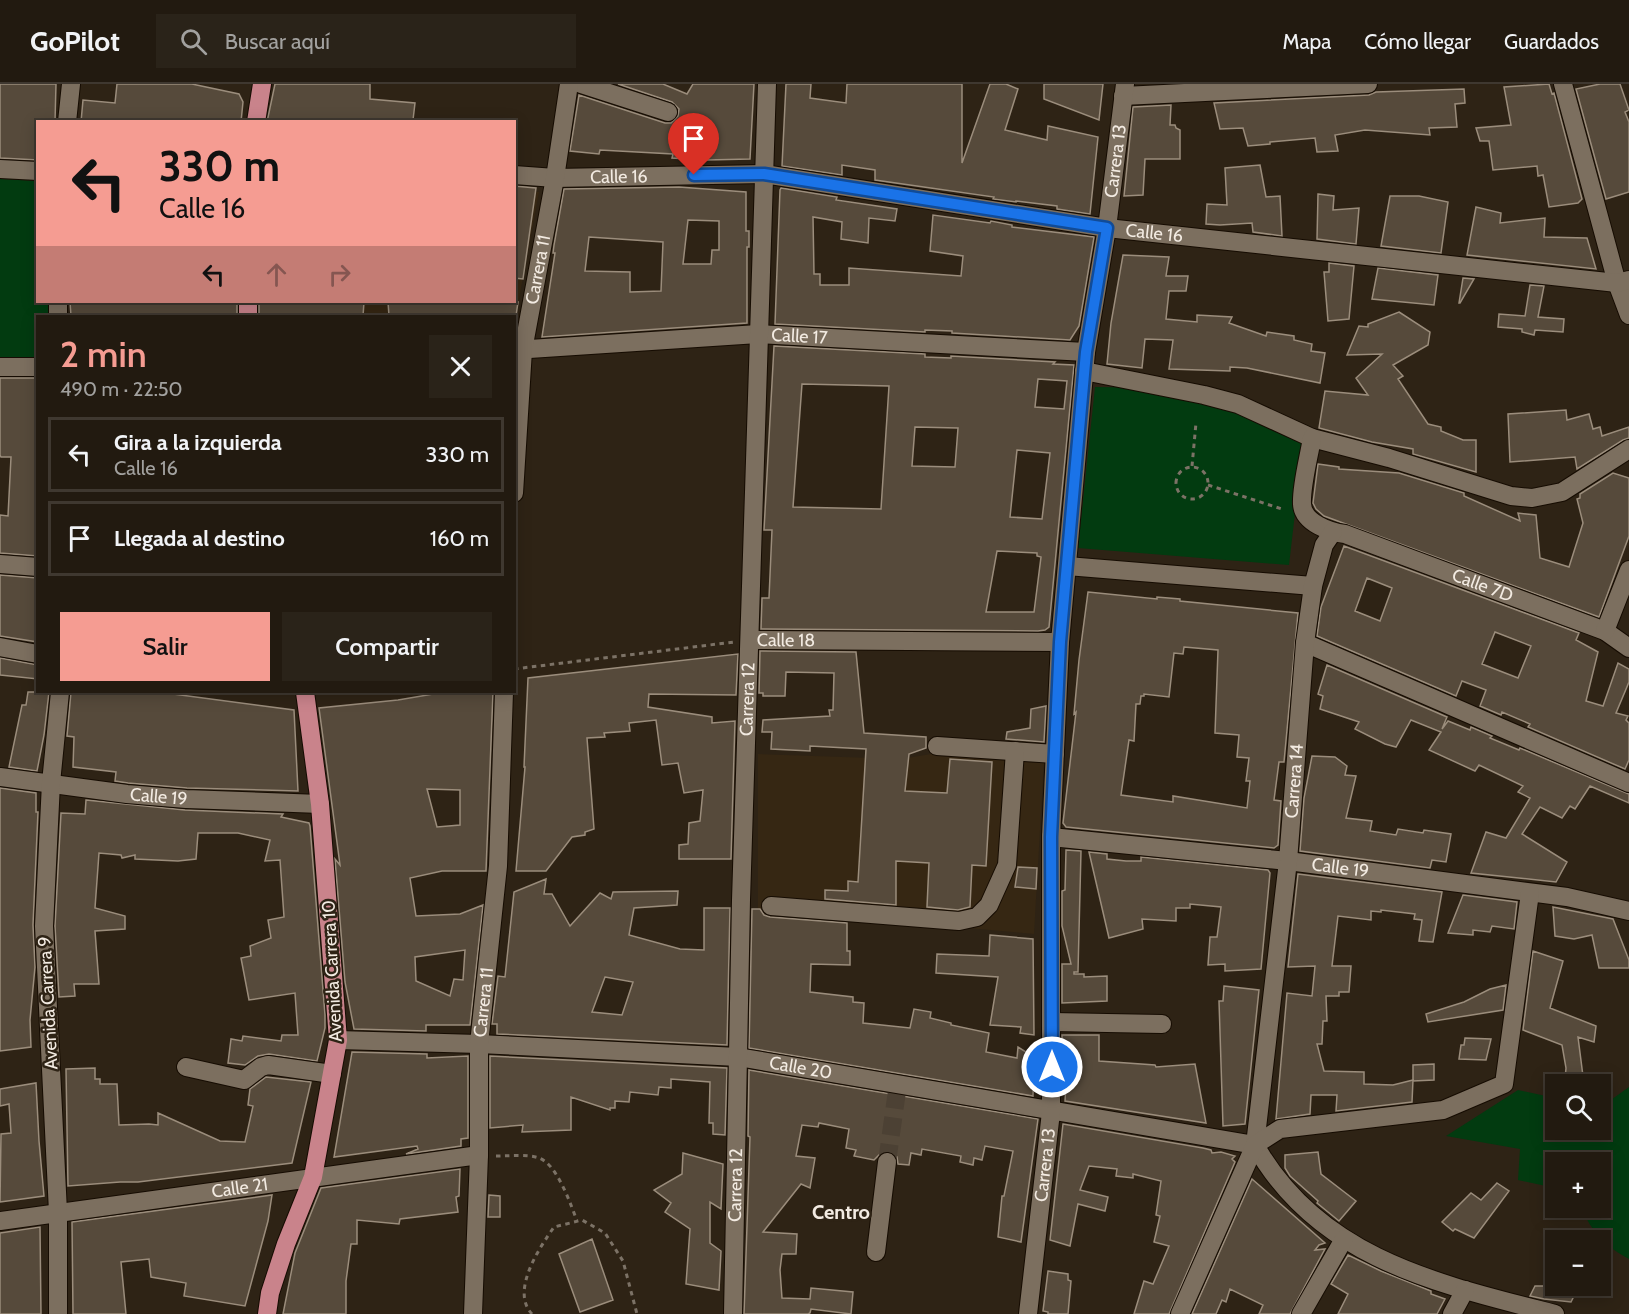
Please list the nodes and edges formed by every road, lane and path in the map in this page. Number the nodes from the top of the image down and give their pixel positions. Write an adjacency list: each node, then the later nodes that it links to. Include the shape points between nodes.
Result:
1 (71, 84): 10 (street)
2 (262, 84): 11 (main road)
3 (569, 84): 16 (street, Carrera 11)
4 (581, 84): 9 (street)
5 (767, 84): 14 (street, Carrera 12)
6 (1368, 84): 8 (street)
7 (1563, 84): 18 (street)
8 (1124, 90): 17 (street, Carrera 13)
9 (668, 112)
10 (67, 120)
11 (256, 120)
12 (0, 169): 13 (street)
13 (36, 171)
14 (764, 174): 16 (street, Calle 16); 17 (street, Calle 16); 20 (street, Carrera 12)
15 (516, 176): 16 (street, Calle 16)
16 (555, 178): 21 (street, Carrera 11)
17 (1107, 228): 18 (street, Calle 16); 22 (street, Carrera 13)
18 (1623, 282): 19 (street)
19 (1629, 315)
20 (758, 334): 21 (street, Calle 17); 22 (street, Calle 17); 40 (street, Carrera 12)
21 (519, 350): 27 (street, Carrera 11)
22 (1086, 352): 25 (street, Carrera 13)
23 (0, 367): 24 (street)
24 (36, 367)
25 (1084, 371): 28 (street, via 1238,404); 35 (street, Carrera 13)
26 (1196, 423): 30 (path)
27 (516, 436)
28 (1312, 438): 29 (street, via 1511,496 1532,498 1562,492); 32 (street, via 1302,506)
29 (1629, 449)
30 (1192, 466): 31 (path, via 1206,474); 31 (path, via 1182,469 1176,478 1179,493 1188,499 1199,497)
31 (1208, 484): 32 (path)
32 (1307, 517): 33 (street)
33 (1333, 532): 38 (street, Carrera 14, via 1324,545); 39 (street, Calle 7D)
34 (0, 564): 36 (street)
35 (1067, 566): 38 (street); 41 (street, Carrera 13)
36 (36, 567)
37 (1629, 570): 39 (street)
38 (1313, 586): 42 (street, Carrera 14)
39 (1605, 631): 44 (street, Calle 7D)
40 (750, 640): 41 (street, Calle 18); 46 (path, Calle 18); 66 (street, Carrera 12)
41 (1060, 642): 52 (street, Carrera 13)
42 (1305, 643): 55 (street); 58 (street, Carrera 14)
43 (0, 647): 45 (street)
44 (1629, 648)
45 (36, 654)
46 (516, 669)
47 (60, 693): 54 (street, Avenida Carrera 9)
48 (305, 693): 56 (main road, Avenida Carrera 10)
49 (504, 693): 65 (street, Carrera 11, via 498,866)
50 (937, 746): 51 (street)
51 (1015, 751): 52 (street); 60 (street, via 1006,865 989,905 977,917 958,921)
52 (1055, 754): 57 (street, Carrera 13)
53 (0, 777): 54 (street, Calle 19)
54 (51, 783): 56 (street, Calle 19, via 186,799); 74 (street, Avenida Carrera 9, via 44,926)
55 (1629, 783)
56 (320, 804): 64 (main road, Avenida Carrera 10)
57 (1051, 837): 58 (street, Calle 19); 62 (street, Carrera 13)
58 (1288, 861): 59 (street, Calle 19); 70 (street, Carrera 14)
59 (1530, 893): 61 (street, Calle 19); 70 (street, via 1504,1084 1443,1110 1280,1129)
60 (771, 906)
61 (1629, 911)
62 (1052, 1022): 63 (street); 69 (street, Carrera 13)
63 (1162, 1024)
64 (338, 1040): 65 (street, Calle 20); 68 (main road, Avenida Carrera 10)
65 (480, 1044): 66 (street, Calle 20); 71 (street, Carrera 11)
66 (738, 1057): 69 (street, Calle 20); 85 (street, Carrera 12)
67 (186, 1067): 68 (street, via 244,1080 268,1065)
68 (332, 1074): 73 (main road, Avenida Carrera 10)
69 (1051, 1112): 70 (street, Calle 20); 86 (street, Carrera 13)
70 (1255, 1145): 77 (street, via 1295,1200); 87 (street, Carrera 14)
71 (479, 1155): 73 (street, Calle 21); 76 (path, via 539,1158 564,1188); 82 (street, Carrera 11)
72 (886, 1162): 78 (street)
73 (313, 1177): 74 (street, Calle 21); 81 (main road, Avenida Carrera 10, via 286,1244)
74 (58, 1212): 75 (street, Calle 21); 80 (street, Avenida Carrera 9)
75 (0, 1221)
76 (577, 1221): 83 (path, via 554,1227 535,1255 524,1285 527,1309); 84 (path, via 605,1233 623,1261)
77 (1344, 1239): 79 (street, via 1385,1261); 88 (street)
78 (876, 1252)
79 (1465, 1290): 89 (street); 90 (street)
80 (58, 1314)
81 (267, 1314)
82 (473, 1314)
83 (532, 1314)
84 (638, 1314)
85 (734, 1314)
86 (1028, 1314)
87 (1180, 1314)
88 (1301, 1314)
89 (1452, 1314)
90 (1555, 1314)

